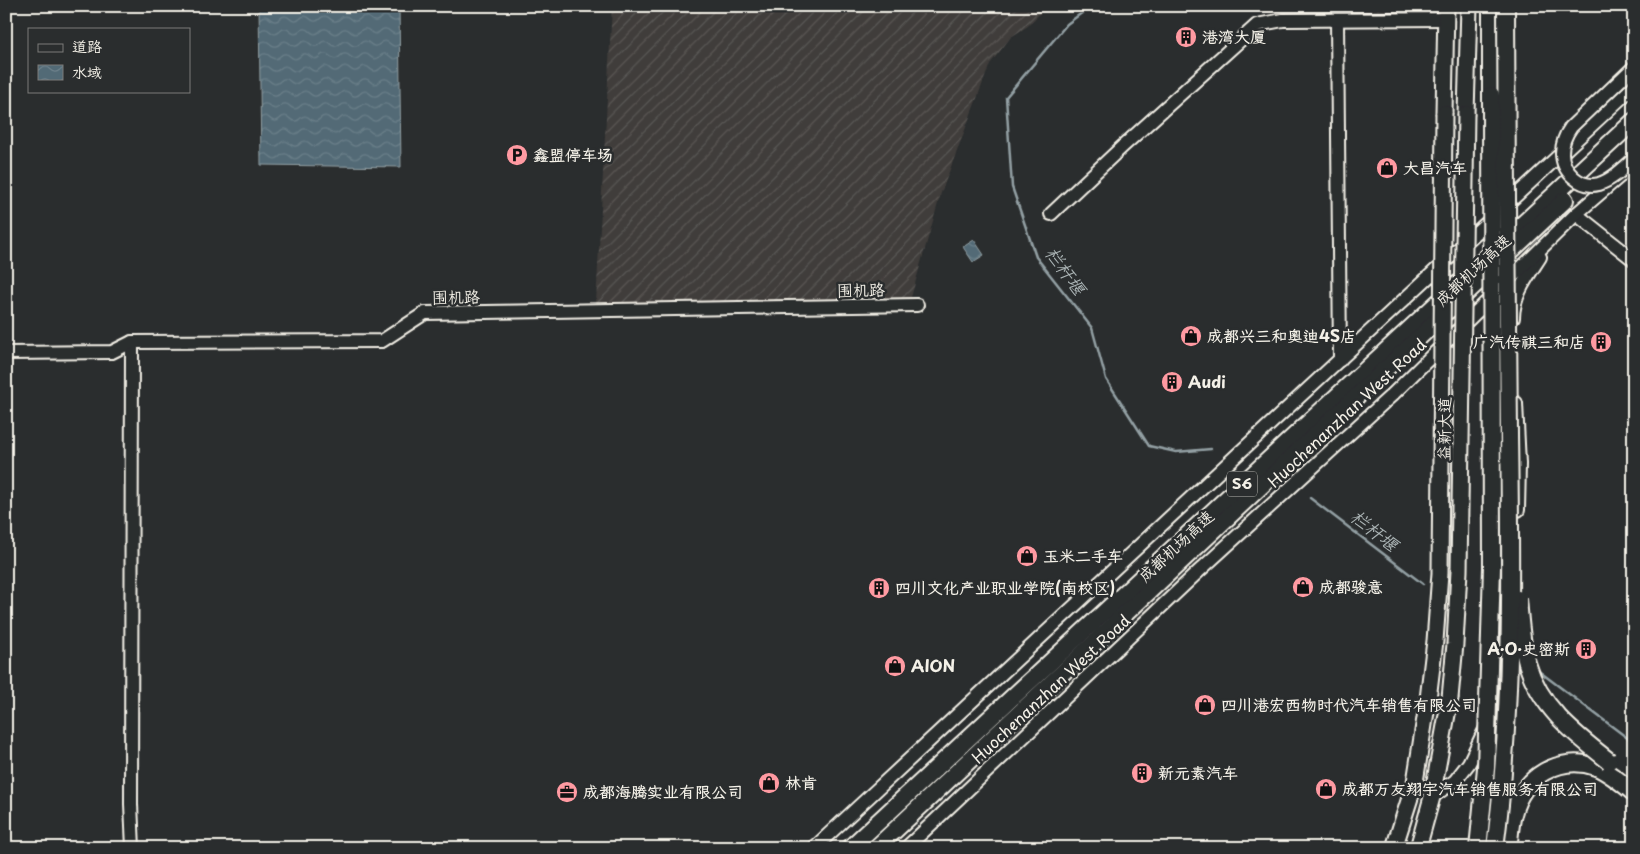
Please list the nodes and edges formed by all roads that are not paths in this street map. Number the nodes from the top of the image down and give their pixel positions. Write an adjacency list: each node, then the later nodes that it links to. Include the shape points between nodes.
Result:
1 (1469, 6): 24 (main road, 益新大道, bridge, via 1459,571 1450,698)
2 (1491, 6): 32 (highway, bridge, via 1492,567 1486,768)
3 (1506, 6): 20 (highway, bridge)
4 (1446, 13): 5 (main road); 30 (main road, 益新大道, bridge, via 1440,573 1428,699 1414,782)
5 (1337, 20): 12 (main road, via 1283,20 1257,25); 19 (main road)
6 (1634, 67): 10 (main road, bridge, via 1571,127 1562,153 1566,170 1572,177 1591,185 1616,175)
7 (1634, 86): 19 (main road)
8 (1634, 121): 27 (highway, 成都机场高速 / S6)
9 (1634, 136): 28 (highway, 成都机场高速 / S6)
10 (1634, 159)
11 (1634, 164): 13 (main road, Huochenanzhan West Road / S6)
12 (1051, 214)
13 (1576, 214): 14 (main road, Huochenanzhan West Road / S6); 15 (main road)
14 (1551, 240): 24 (main road, via 1522,285 1513,310 1519,464 1515,625 1501,696 1469,763 1454,781); 29 (main road, Huochenanzhan West Road / S6, via 1393,394 1198,572)
15 (1634, 260)
16 (917, 305): 17 (main road, 围机路, via 425,313 382,341)
17 (132, 342): 18 (main road, 围机路, via 112,352); 25 (main road)
18 (6, 353)
19 (1340, 360): 26 (main road)
20 (1510, 525): 21 (highway, bridge, via 1524,646 1531,674 1543,699 1562,723); 33 (highway, bridge, via 1505,757)
21 (1606, 766): 22 (highway); 23 (highway); 34 (highway, via 1570,764 1552,768 1536,777 1523,790 1513,813)
22 (1634, 781)
23 (1634, 793)
24 (1432, 797): 31 (main road, 益新大道)
25 (133, 848)
26 (814, 848)
27 (850, 848)
28 (876, 848)
29 (906, 848)
30 (1394, 848)
31 (1418, 848)
32 (1478, 848)
33 (1496, 848)
34 (1508, 848)

